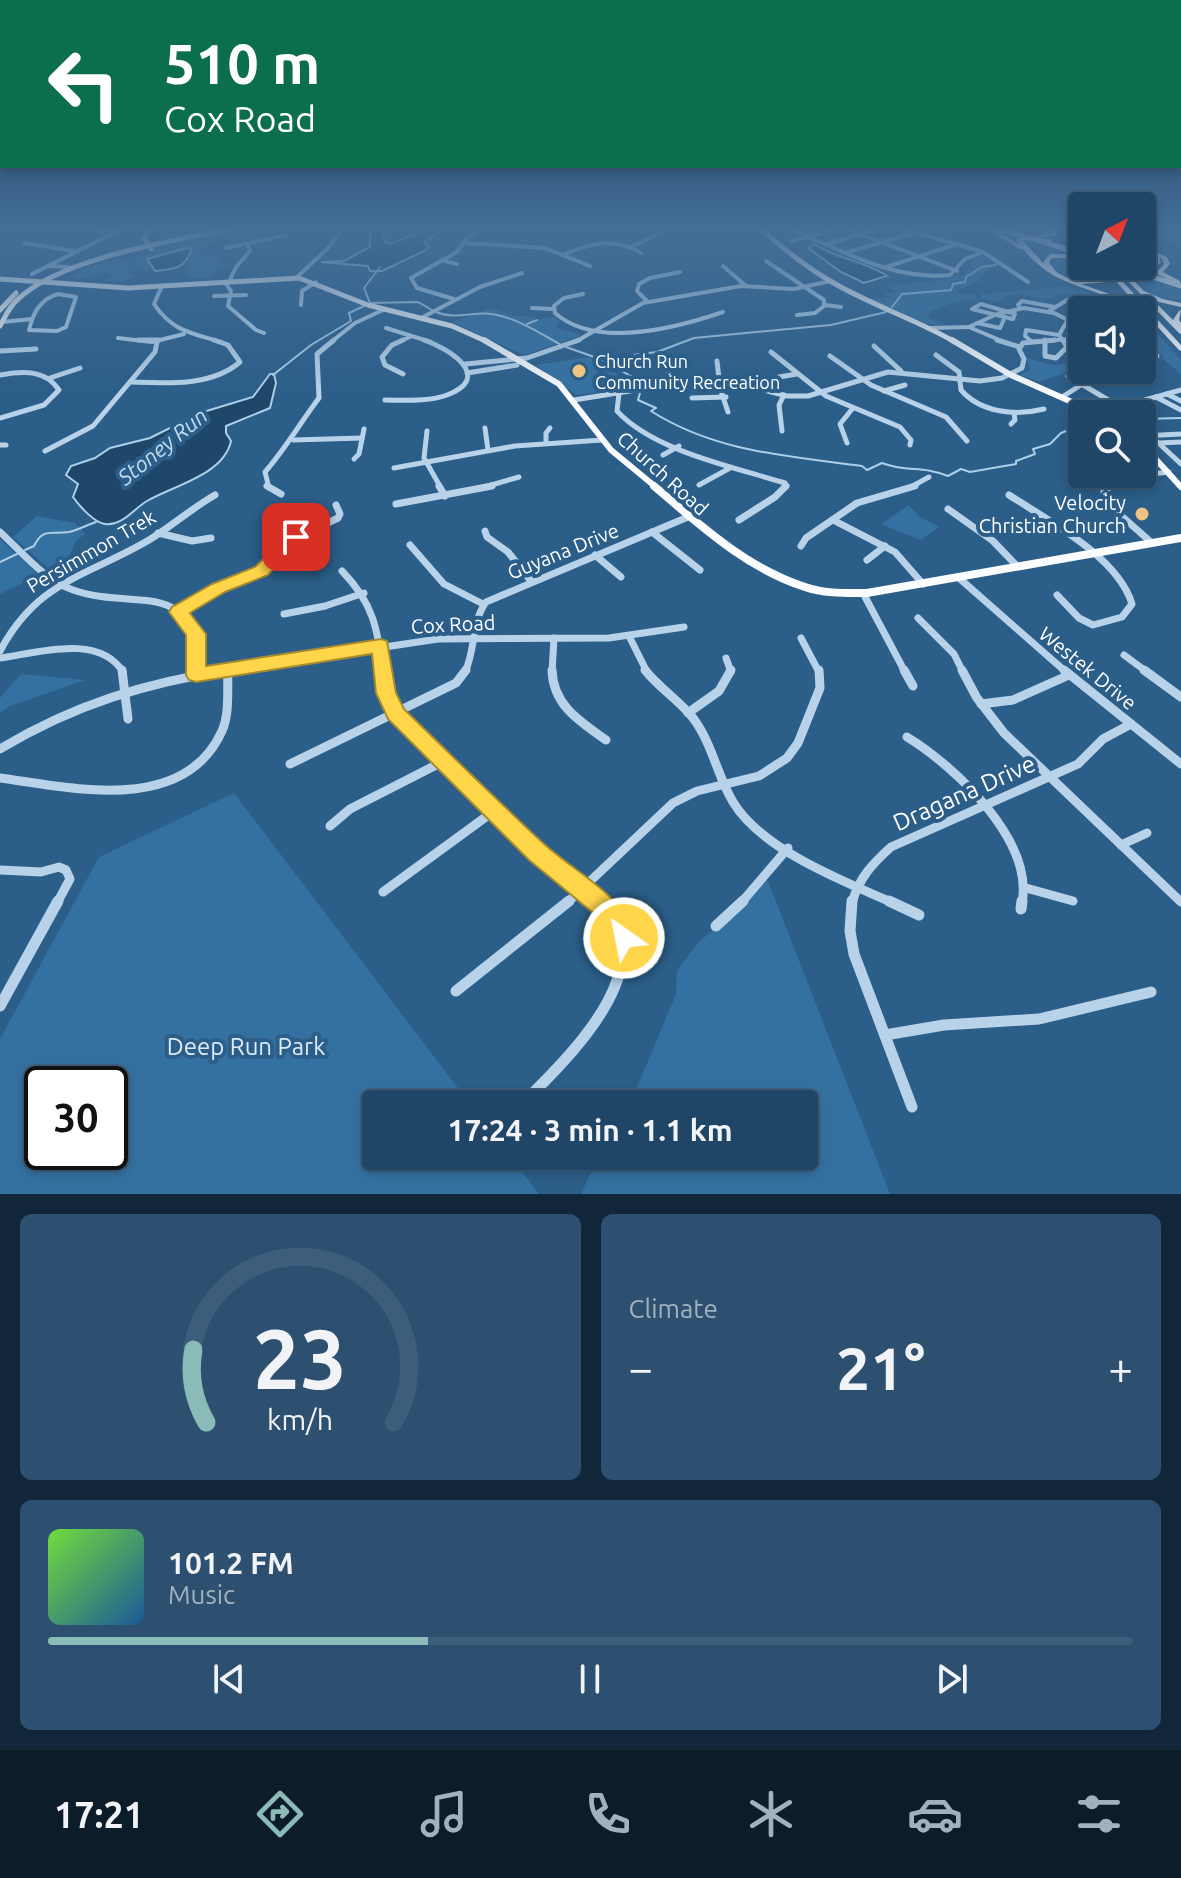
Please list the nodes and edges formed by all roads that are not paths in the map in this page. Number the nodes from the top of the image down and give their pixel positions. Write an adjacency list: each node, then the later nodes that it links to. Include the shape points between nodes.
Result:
1 (39, 282): 2 (main road, Church Road); 21 (main road, Church Road); 41 (main road, via 12,296); 55 (main road, via 16,300)
2 (66, 282): 21 (main road, Church Road)
3 (232, 282): 23 (street)
4 (276, 282): 23 (main road, Church Road)
5 (316, 282): 32 (street, via 302,291); 39 (main road, Church Road)
6 (412, 282): 29 (street)
7 (494, 282): 29 (street)
8 (643, 282): 31 (street, via 637,291)
9 (741, 282): 18 (street)
10 (797, 282): 20 (street)
11 (828, 282): 20 (street)
12 (833, 282): 60 (main road)
13 (1067, 282): 22 (highway)
14 (1069, 282): 22 (highway)
15 (1128, 282): 65 (highway)
16 (1132, 282): 62 (highway)
17 (1134, 282): 34 (highway, via 1155,299)
18 (746, 286): 19 (street); 31 (street)
19 (768, 287): 20 (street); 27 (street)
20 (805, 287): 33 (street)
21 (157, 288): 23 (main road, Church Road); 64 (street, via 155,307)
22 (1084, 289): 28 (highway)
23 (230, 290): 25 (street); 26 (street); 63 (street, via 228,306)
24 (583, 294): 40 (street, via 564,298)
25 (246, 295)
26 (214, 296)
27 (770, 296)
28 (1109, 296)
29 (454, 299): 50 (street)
30 (1068, 300): 36 (street)
31 (648, 302): 47 (street)
32 (301, 305)
33 (825, 305): 35 (street); 48 (street, via 815,313)
34 (1181, 305)
35 (841, 307)
36 (1055, 307): 38 (street, via 1022,301); 44 (street)
37 (532, 308): 40 (street)
38 (1020, 308): 42 (street); 44 (street)
39 (385, 309): 50 (main road, Church Road); 132 (street, via 355,323 319,351 319,398)
40 (553, 309): 61 (street, via 563,320)
41 (0, 310)
42 (1008, 310): 49 (street); 49 (street, via 981,304 971,308); 52 (street, via 1015,314 1013,319)
43 (613, 311): 47 (street)
44 (1049, 311): 53 (street)
45 (723, 312): 61 (street, via 624,333)
46 (1181, 312): 62 (highway, via 1176,320)
47 (621, 313): 61 (street)
48 (797, 315)
49 (993, 316): 52 (street); 56 (street)
50 (423, 317): 82 (main road, Church Road, via 480,337)
51 (32, 318): 51 (street, via 47,296 76,297 62,329 29,330); 55 (street)
52 (1004, 319): 56 (street, via 999,328)
53 (1068, 319)
54 (1068, 319): 69 (street)
55 (1, 322)
56 (977, 323): 58 (street)
57 (1156, 325): 65 (highway)
58 (969, 327): 60 (street); 75 (street)
59 (386, 328): 66 (street)
60 (931, 328): 92 (main road)
61 (595, 330): 82 (street)
62 (1181, 330)
63 (264, 333)
64 (184, 334): 73 (street); 98 (street, via 226,344 239,364 197,379)
65 (1166, 334): 77 (highway)
66 (410, 337): 84 (street, via 445,348); 89 (street, via 382,357 385,365)
67 (118, 338): 73 (street)
68 (1068, 338): 69 (street)
69 (1064, 339): 70 (street); 70 (street, via 1054,358 1044,355); 71 (street, via 1025,331); 72 (street)
70 (1045, 340): 71 (street)
71 (1031, 341): 75 (street)
72 (1068, 341)
73 (157, 342): 98 (street)
74 (874, 346): 87 (street)
75 (1020, 347): 92 (street, via 1024,365)
76 (36, 349): 78 (street)
77 (1181, 349)
78 (0, 351)
79 (771, 352): 90 (street)
80 (936, 355): 97 (street, via 959,372)
81 (830, 356): 96 (street)
82 (524, 361): 84 (street); 88 (street); 112 (main road, Church Road)
83 (717, 361): 95 (street)
84 (465, 364): 88 (street)
85 (80, 368): 94 (street)
86 (666, 368): 99 (street)
87 (901, 371): 96 (street); 97 (street)
88 (467, 373): 113 (street, via 463,384 447,395)
89 (403, 374)
90 (797, 374): 93 (street); 105 (street)
91 (0, 375): 94 (street)
92 (1011, 375): 97 (street); 109 (main road)
93 (779, 377)
94 (50, 378): 122 (street, via 59,390 53,399)
95 (720, 380): 99 (street); 107 (street); 108 (street)
96 (862, 380): 103 (street); 105 (street)
97 (960, 380): 121 (street, via 967,396)
98 (130, 382): 143 (street, via 93,426)
99 (679, 383): 104 (street)
100 (905, 385): 103 (street)
101 (1081, 385): 109 (street); 110 (street, via 1118,406)
102 (1181, 390): 106 (street)
103 (884, 391): 135 (street, via 946,417)
104 (619, 393): 112 (street); 141 (street, via 616,409 625,423)
105 (822, 394): 107 (street); 117 (street)
106 (1167, 394): 110 (street); 115 (street)
107 (784, 395): 128 (street, via 779,405)
108 (726, 397): 111 (street); 120 (street)
109 (1062, 397): 114 (main road)
110 (1156, 397): 116 (street)
111 (692, 398)
112 (573, 399): 133 (main road, Church Road)
113 (385, 400)
114 (1069, 400)
115 (1181, 402): 116 (street)
116 (1173, 405): 119 (street)
117 (853, 408): 138 (street, via 840,422); 140 (street, via 903,428)
118 (1044, 409): 121 (street)
119 (1181, 410)
120 (728, 412)
121 (1014, 413): 123 (street)
122 (0, 418)
123 (1011, 424)
124 (485, 428): 142 (street)
125 (550, 428): 137 (street)
126 (364, 429): 131 (street)
127 (427, 431): 147 (street)
128 (782, 431)
129 (1181, 434): 130 (street)
130 (1156, 436)
131 (362, 438): 132 (street); 145 (street)
132 (293, 440): 157 (street, via 265,472 267,487)
133 (602, 440): 137 (street); 164 (main road, Church Road)
134 (1156, 440): 139 (street)
135 (967, 441)
136 (1181, 442): 139 (street)
137 (546, 443): 142 (street)
138 (847, 443)
139 (1159, 443): 148 (street)
140 (910, 445)
141 (679, 446): 144 (street); 150 (street)
142 (488, 450): 147 (street)
143 (45, 451)
144 (663, 455)
145 (354, 459)
146 (1156, 459): 151 (main road)
147 (425, 462): 149 (street); 160 (street)
148 (1181, 464)
149 (394, 468)
150 (730, 468): 155 (street); 165 (street, via 786,485)
151 (1169, 472): 154 (main road); 156 (main road); 173 (street, via 1121,481 1104,492 1109,505)
152 (519, 477): 160 (street)
153 (929, 477): 166 (street, via 915,489 874,495)
154 (1181, 479)
155 (699, 485)
156 (1181, 487)
157 (281, 494)
158 (215, 495): 170 (street, Persimmon Trek)
159 (1009, 495): 177 (street)
160 (445, 496): 161 (street)
161 (396, 504)
162 (336, 505): 192 (street, via 338,518 296,537 261,571)
163 (948, 509): 180 (street)
164 (688, 517): 169 (street, Guyana Drive); 189 (main road, Church Road, via 733,552 778,577 825,592)
165 (739, 520)
166 (833, 520): 175 (street); 176 (street)
167 (485, 531): 185 (street)
168 (0, 532): 186 (street)
169 (652, 532): 178 (street, Guyana Drive); 181 (street)
170 (158, 533): 171 (street, via 192,541); 186 (street, Persimmon Trek)
171 (211, 538)
172 (1181, 538): 173 (main road, Church Road)
173 (1152, 543): 177 (main road, Church Road)
174 (410, 545): 191 (street, via 451,589)
175 (801, 546)
176 (885, 546): 179 (street); 187 (street)
177 (1092, 553): 180 (main road, Church Road); 190 (street, via 1129,590 1132,604 1127,613 1090,624)
178 (595, 555): 183 (street); 185 (street, Guyana Drive)
179 (867, 560)
180 (1017, 566): 184 (main road, Church Road)
181 (700, 570)
182 (342, 571): 188 (street)
183 (621, 577)
184 (956, 578): 187 (main road, Church Road); 207 (street, Westek Drive)
185 (531, 581): 191 (street, Guyana Drive)
186 (60, 584): 192 (street, via 95,596 156,602); 201 (street, Persimmon Trek, via 21,613)
187 (923, 584): 189 (main road, Church Road)
188 (364, 593): 193 (street); 200 (street)
189 (863, 593): 208 (street)
190 (1057, 595)
191 (483, 604): 197 (street)
192 (178, 612): 206 (street, via 196,634)
193 (284, 614)
194 (918, 618): 211 (street, via 954,654)
195 (684, 627): 196 (street, Cox Road)
196 (629, 636): 198 (street, Cox Road); 212 (street, via 648,676)
197 (475, 637): 198 (street, Cox Road); 200 (street, Cox Road); 213 (street, via 472,662 463,677)
198 (554, 638): 217 (street, via 555,693 571,715)
199 (801, 638): 224 (street, via 814,658 820,683 798,743 773,768)
200 (381, 646): 205 (street, Cox Road); 213 (street, via 386,693)
201 (0, 651)
202 (1124, 655): 210 (street)
203 (0, 658): 209 (street, via 68,649 96,651 120,665)
204 (726, 658): 212 (street, via 731,671 724,687)
205 (228, 670): 206 (street, Cox Road); 223 (street, via 219,738 204,758 176,778 118,792)
206 (196, 675): 209 (street, Cox Road)
207 (1069, 675): 211 (street, via 1013,700); 215 (street, Westek Drive)
208 (913, 686)
209 (126, 690): 214 (street); 218 (street, Cox Road, via 65,713)
210 (1181, 697)
211 (981, 704): 222 (street)
212 (688, 713): 224 (street)
213 (395, 714): 219 (street); 220 (street)
214 (128, 719)
215 (1131, 724): 221 (street, Westek Drive); 222 (street, Dragana Drive, via 1103,739 1084,760)
216 (907, 737): 225 (street, via 937,758)
217 (606, 740)
218 (0, 749)
219 (444, 761): 226 (street); 227 (street, via 350,809)
220 (290, 764)
221 (1181, 764)
222 (1049, 777): 225 (street, Dragana Drive); 229 (street)
223 (0, 778)
224 (725, 784): 230 (street, via 745,818); 234 (street, via 673,803)
225 (983, 806): 232 (street, Dragana Drive, via 891,847 872,862); 233 (street, via 1015,846)
226 (494, 811): 234 (street); 235 (street)
227 (330, 826)
228 (1147, 833): 229 (street)
229 (1121, 845): 237 (street)
230 (788, 848): 232 (street); 240 (street)
231 (0, 870): 243 (street, via 41,872 59,867 70,879)
232 (857, 886): 239 (street); 244 (street, Dragana Drive, via 849,940)
233 (1026, 888): 236 (street); 238 (street)
234 (582, 889): 241 (street); 245 (street, via 620,926 624,961 589,1033)
235 (383, 892)
236 (1073, 901)
237 (1181, 902)
238 (1021, 909)
239 (919, 915)
240 (716, 926)
241 (456, 991)
242 (1151, 992): 244 (street, via 1039,1019)
243 (0, 1006)
244 (885, 1035): 246 (street, Dragana Drive)
245 (536, 1090)
246 (912, 1107)

